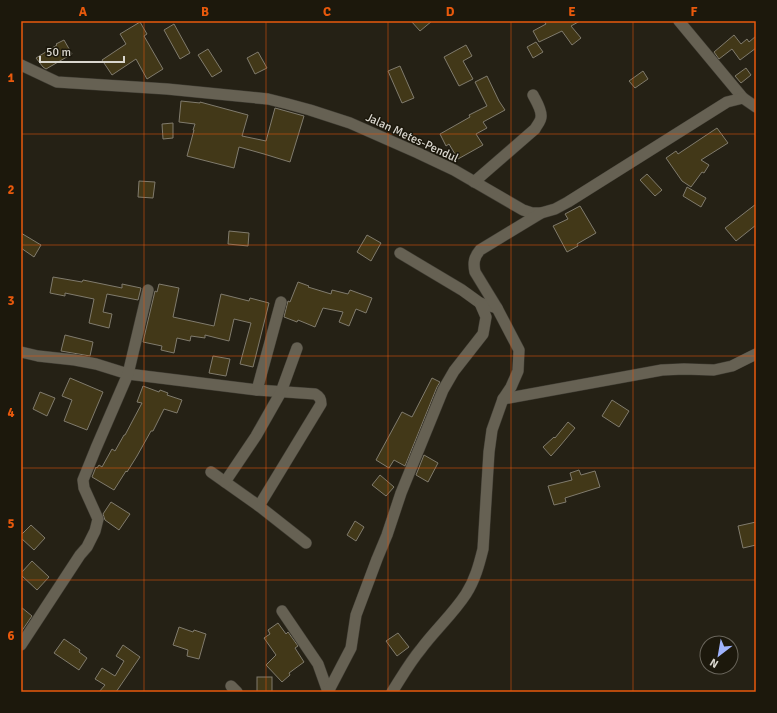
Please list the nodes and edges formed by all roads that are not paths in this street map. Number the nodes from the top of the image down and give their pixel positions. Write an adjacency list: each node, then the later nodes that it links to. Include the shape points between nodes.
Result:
1 (679, 21): 4 (street)
2 (21, 65): 6 (street, Jalan Metes-Pendul, via 57,82 167,89 268,99 288,104 350,123 384,137)
3 (533, 96): 6 (street, via 541,116 535,129)
4 (743, 98): 5 (street); 7 (street, via 726,102 568,202)
5 (756, 107)
6 (474, 182): 7 (street, Jalan Metes-Pendul, via 524,210)
7 (541, 213): 12 (street, via 476,254 475,272)
8 (400, 253): 11 (street)
9 (148, 290): 16 (street)
10 (281, 302): 17 (street)
11 (480, 303): 12 (street); 26 (street, via 486,317 483,334 454,371 443,390 401,493 356,615 350,648)
12 (497, 308): 19 (street, via 518,350 518,371)
13 (296, 348): 18 (street)
14 (21, 352): 16 (street, via 96,364)
15 (756, 354): 19 (street, via 732,366 714,370 662,370)
16 (128, 374): 17 (street); 25 (street, via 83,480 98,519 95,531 87,547)
17 (257, 390): 18 (street)
18 (281, 392): 21 (street, via 256,436); 22 (street, via 316,394 320,397 321,404)
19 (503, 399): 27 (street, via 492,430 483,549 473,580 458,606 422,648)
20 (211, 472): 21 (street)
21 (225, 482): 22 (street)
22 (259, 506): 23 (street)
23 (306, 543)
24 (282, 611): 26 (street, via 318,664)
25 (21, 645)
26 (328, 692)
27 (392, 692)

